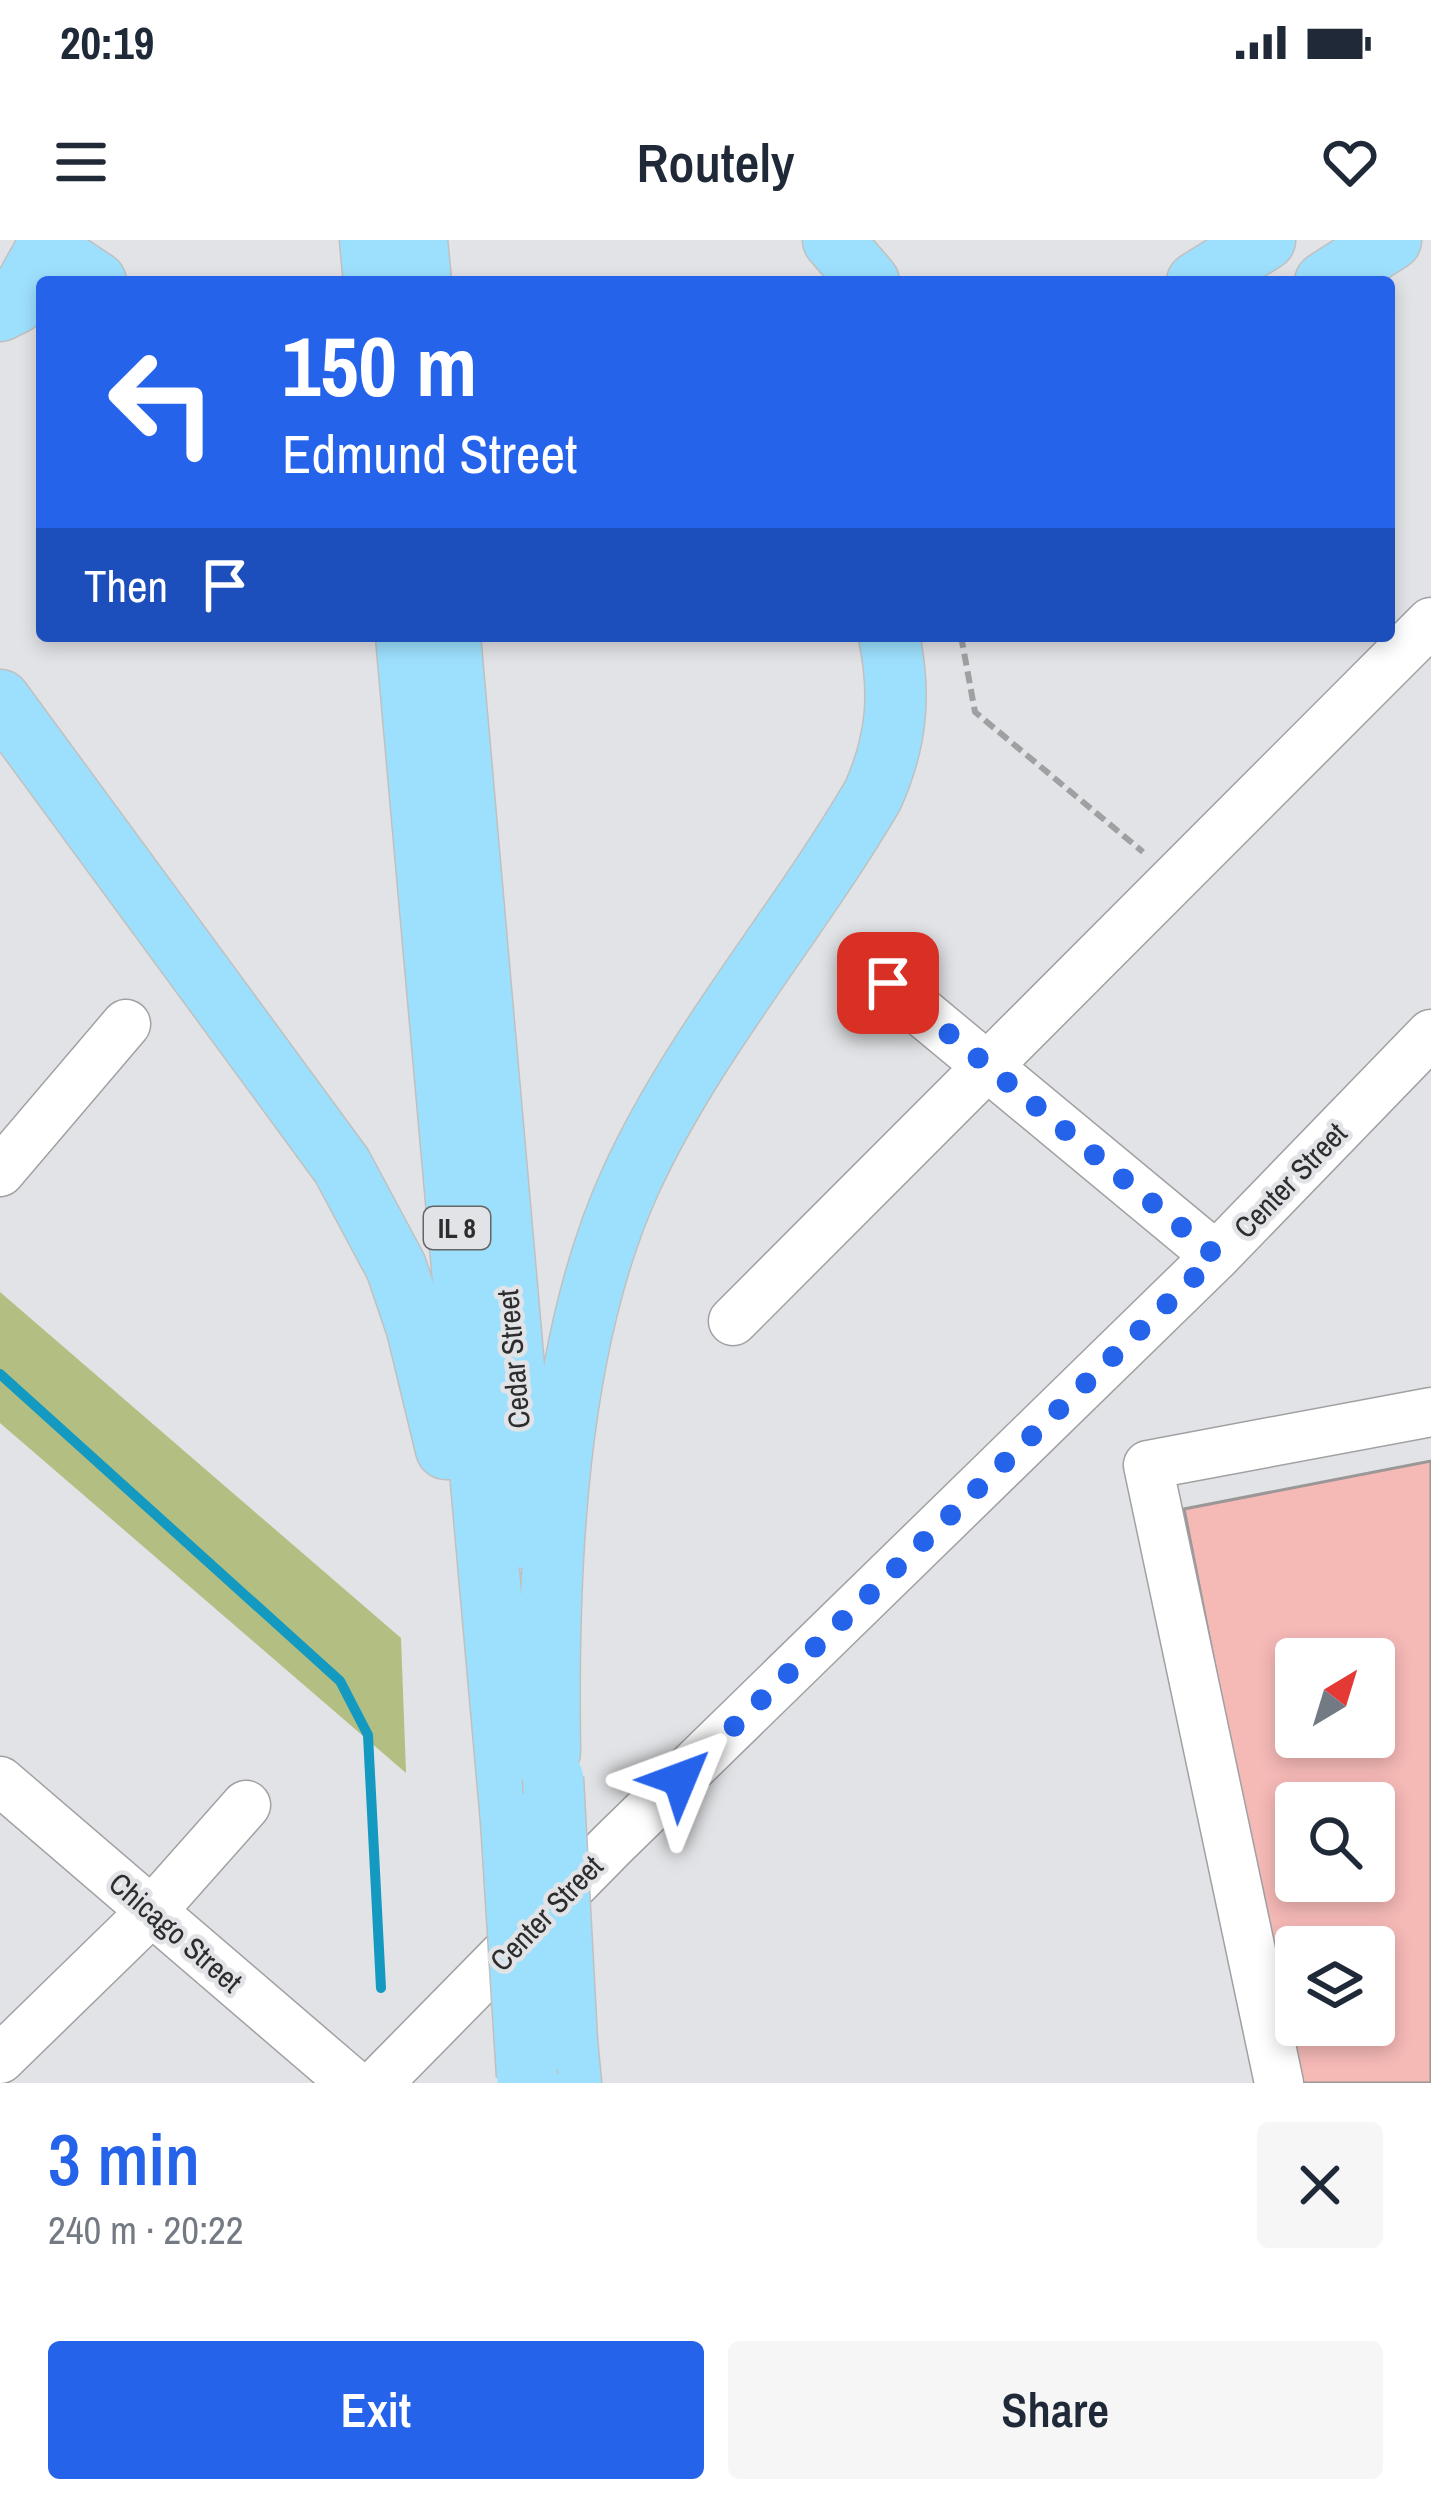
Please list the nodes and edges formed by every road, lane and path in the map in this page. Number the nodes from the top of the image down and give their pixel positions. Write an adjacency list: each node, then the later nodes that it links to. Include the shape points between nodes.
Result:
1 (370, 240): 7 (main road)
2 (417, 240): 8 (main road)
3 (800, 240): 9 (main road)
4 (833, 240): 10 (main road)
5 (1265, 240): 11 (main road)
6 (1391, 240): 12 (main road)
7 (373, 276)
8 (420, 276)
9 (821, 276)
10 (864, 276)
11 (1206, 276)
12 (1334, 276)
13 (36, 280): 14 (main road)
14 (15, 306)
15 (1431, 622): 23 (street)
16 (407, 642): 32 (main road, Cedar Street / IL 8)
17 (451, 642): 33 (main road, Cedar Street / IL 8)
18 (890, 642): 33 (main road, via 897,713 873,795 664,1117 600,1259 567,1426 551,1584)
19 (962, 642): 23 (path, via 975,712)
20 (0, 700): 22 (main road)
21 (0, 722): 22 (main road)
22 (58, 782): 32 (main road, via 365,1205 417,1329)
23 (1173, 877): 27 (street)
24 (888, 983): 27 (street)
25 (126, 1024): 28 (street)
26 (1431, 1034): 29 (street, Center Street)
27 (990, 1066): 29 (street); 30 (street)
28 (0, 1172)
29 (1216, 1256): 40 (street, Center Street)
30 (733, 1321)
31 (1431, 1412): 41 (street, via 1148,1465)
32 (497, 1669): 38 (main road, Cedar Street / IL 8, bridge)
33 (552, 1765): 38 (main road, Cedar Street / IL 8, bridge)
34 (0, 1781): 36 (street, Chicago Street)
35 (246, 1805): 36 (street)
36 (152, 1911): 37 (street); 39 (street, Chicago Street)
37 (0, 2059)
38 (548, 2071)
39 (352, 2083)
40 (378, 2083)
41 (1279, 2083)

